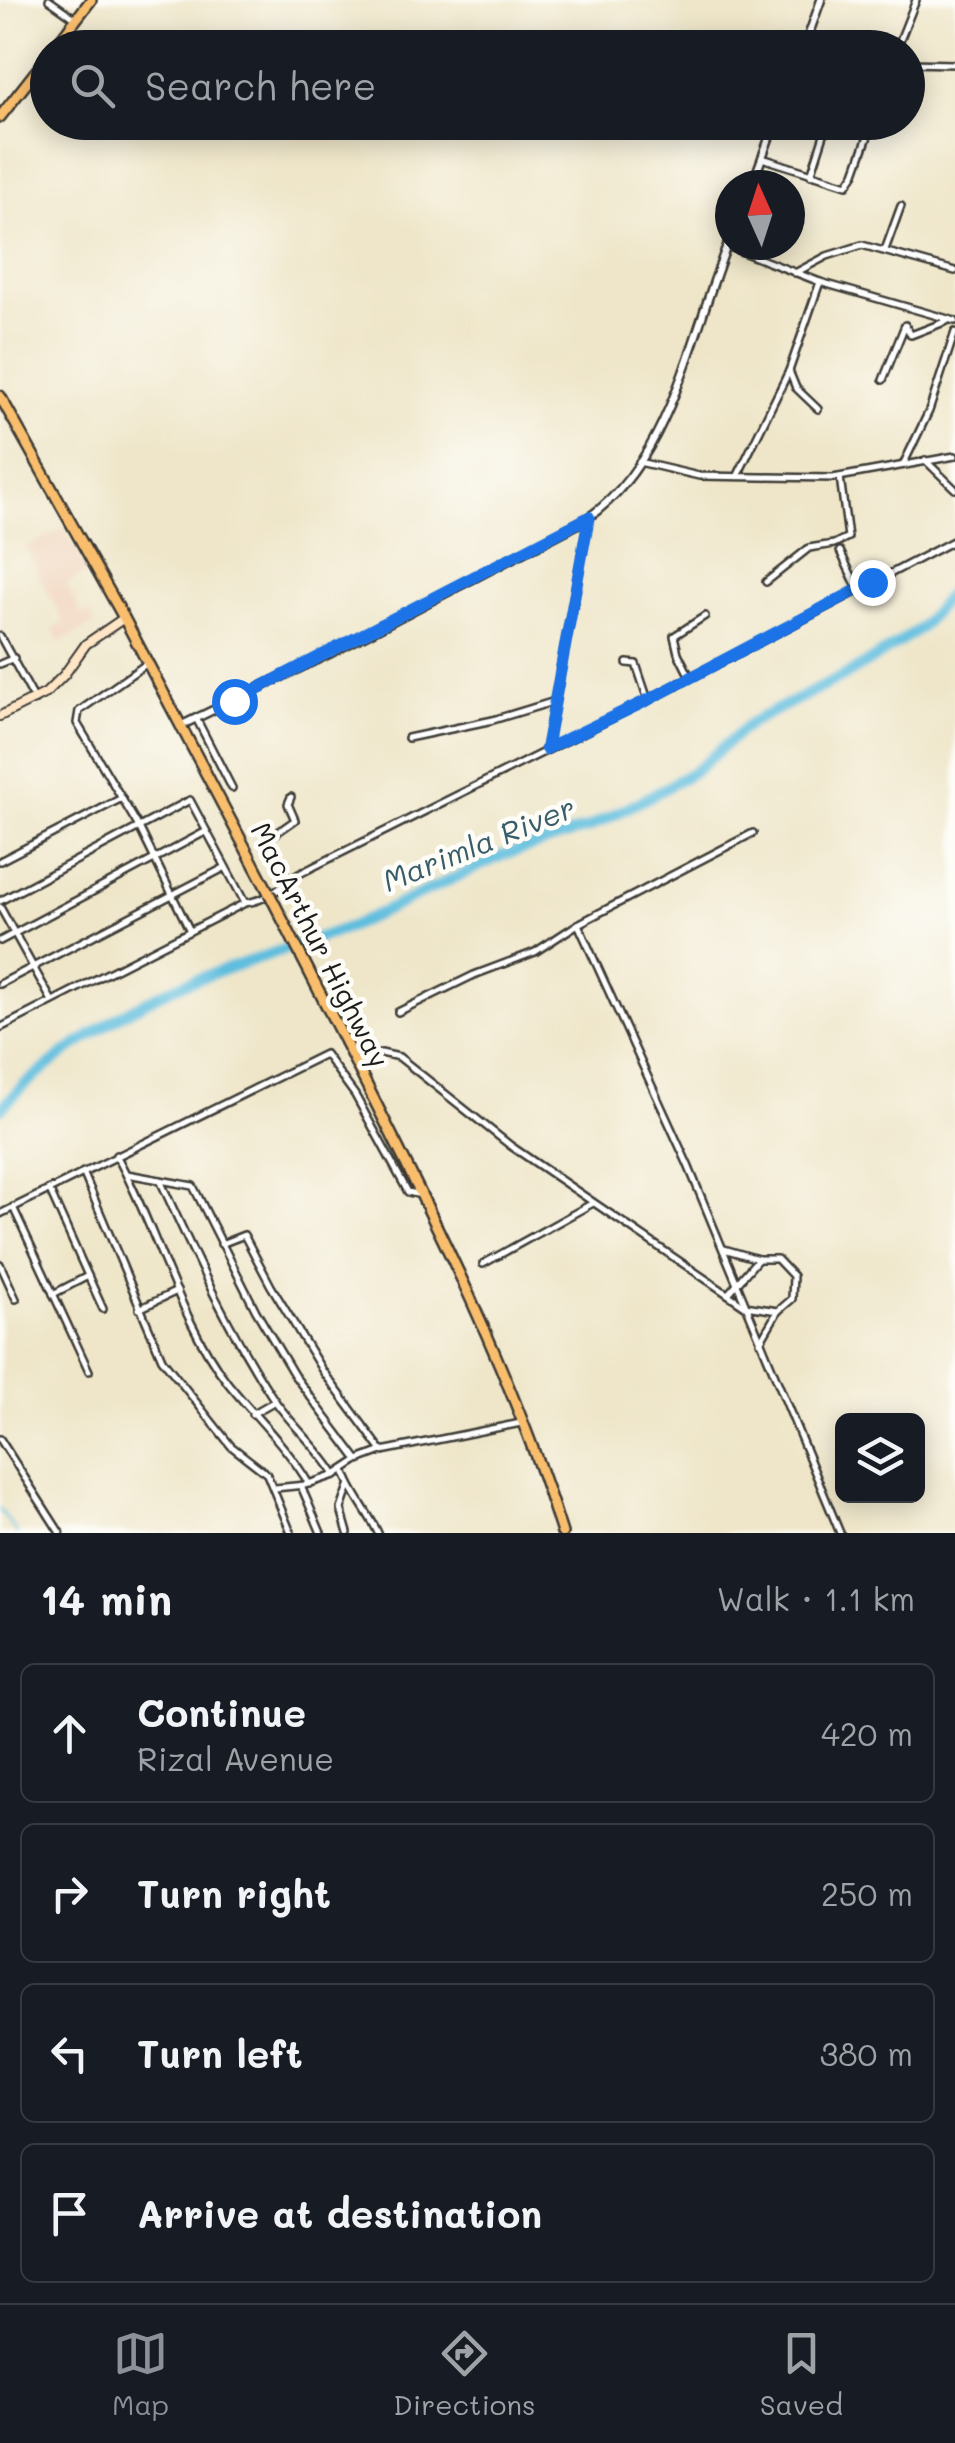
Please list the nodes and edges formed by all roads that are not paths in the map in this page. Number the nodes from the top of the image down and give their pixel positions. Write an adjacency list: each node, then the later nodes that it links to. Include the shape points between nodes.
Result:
1 (50, 0): 5 (street)
2 (91, 0): 5 (highway)
3 (821, 0): 7 (street)
4 (916, 0): 8 (street)
5 (76, 19): 6 (highway)
6 (68, 30)
7 (812, 30)
8 (904, 30)
9 (925, 63): 10 (street)
10 (955, 64)
11 (30, 79): 12 (highway)
12 (0, 118)
13 (768, 140): 16 (street)
14 (822, 140): 18 (street)
15 (867, 140): 18 (street, via 851,183)
16 (762, 158): 17 (street); 18 (street)
17 (758, 170)
18 (811, 176)
19 (901, 206): 20 (street)
20 (885, 250): 23 (street); 24 (street, via 857,246)
21 (721, 260): 36 (street, via 665,416)
22 (767, 260): 24 (street)
23 (955, 271)
24 (795, 273): 25 (street)
25 (820, 282): 26 (street); 30 (street)
26 (952, 321): 31 (street, via 912,336 906,324)
27 (955, 332): 28 (street)
28 (948, 359): 29 (street); 37 (street)
29 (955, 363)
30 (789, 371): 33 (street); 38 (street)
31 (883, 380)
32 (0, 396): 47 (highway, MacArthur Highway)
33 (818, 409)
34 (955, 456): 35 (street)
35 (925, 460): 37 (street); 40 (street)
36 (639, 462): 38 (street, via 699,476); 41 (street)
37 (904, 463): 39 (street)
38 (738, 475): 39 (street)
39 (840, 477): 44 (street, via 848,537 809,548)
40 (955, 488)
41 (589, 517): 56 (street); 58 (street)
42 (955, 540): 45 (street)
43 (840, 551): 45 (street)
44 (766, 582)
45 (858, 589): 53 (street)
46 (705, 616): 53 (street, via 674,636)
47 (124, 618): 50 (highway, MacArthur Highway); 54 (main road, via 94,636)
48 (0, 636): 49 (street)
49 (14, 658): 52 (street); 54 (street)
50 (147, 662): 59 (highway, MacArthur Highway); 63 (street, via 76,717)
51 (627, 662): 55 (street, via 636,664)
52 (0, 664)
53 (690, 677): 55 (street)
54 (35, 700): 57 (main road)
55 (648, 700): 61 (street)
56 (552, 702): 60 (street); 61 (street)
57 (0, 716)
58 (196, 718): 59 (street); 62 (street)
59 (180, 726): 84 (highway, MacArthur Highway, bridge)
60 (408, 738)
61 (546, 749): 71 (street)
62 (232, 788)
63 (122, 798): 65 (street); 68 (street)
64 (291, 798): 71 (street, via 295,820 268,838)
65 (140, 829): 66 (street, via 190,800); 69 (street); 74 (street)
66 (206, 832): 69 (street); 70 (street)
67 (753, 832): 75 (street)
68 (0, 860)
69 (156, 861): 72 (street); 77 (street)
70 (224, 868): 72 (street); 73 (street)
71 (289, 881): 73 (street, via 280,891)
72 (173, 894): 76 (street); 79 (street)
73 (244, 903): 76 (street)
74 (0, 904): 77 (street)
75 (578, 924): 82 (street, via 535,952); 95 (street)
76 (190, 932): 81 (street)
77 (14, 934): 78 (street); 79 (street)
78 (0, 941)
79 (32, 968): 80 (street); 81 (street)
80 (0, 984)
81 (52, 1001): 83 (street)
82 (398, 1012)
83 (0, 1028)
84 (356, 1063): 90 (highway, MacArthur Highway); 91 (street, via 381,1053 400,1057)
85 (116, 1155): 86 (street); 87 (street); 90 (street, via 325,1054 408,1192)
86 (83, 1172): 89 (street); 107 (street)
87 (127, 1174): 88 (street); 101 (street)
88 (160, 1180): 94 (street, via 192,1186); 111 (street)
89 (49, 1189): 92 (street); 99 (street)
90 (423, 1196): 113 (highway, MacArthur Highway)
91 (593, 1203): 98 (street); 103 (street)
92 (14, 1207): 93 (street); 102 (street)
93 (0, 1214)
94 (221, 1244): 115 (street, via 244,1235 322,1370); 116 (street, via 294,1375)
95 (722, 1248): 96 (street); 100 (street)
96 (758, 1259): 100 (street); 108 (street, via 781,1262 793,1276 794,1294)
97 (0, 1264): 104 (street)
98 (483, 1264)
99 (88, 1276): 102 (street); 106 (street)
100 (736, 1284): 103 (street); 105 (street)
101 (179, 1290): 107 (street); 112 (street, via 227,1382)
102 (53, 1294): 110 (street)
103 (728, 1294): 105 (street)
104 (16, 1300)
105 (745, 1306): 108 (street); 109 (street)
106 (104, 1309)
107 (139, 1309): 122 (street, via 162,1358 231,1446)
108 (778, 1311): 109 (street)
109 (760, 1342): 129 (street)
110 (89, 1371)
111 (275, 1401): 112 (street); 118 (street)
112 (252, 1414): 119 (street)
113 (523, 1422): 115 (street); 128 (highway, MacArthur Highway)
114 (0, 1439): 123 (street)
115 (382, 1451): 116 (street)
116 (358, 1460): 117 (street)
117 (344, 1470): 118 (street); 121 (street)
118 (335, 1476): 119 (street)
119 (309, 1484): 120 (street)
120 (300, 1486): 122 (street); 125 (street)
121 (349, 1486): 126 (street, via 341,1508); 127 (street)
122 (275, 1488): 124 (street)
123 (60, 1533)
124 (291, 1533)
125 (321, 1533)
126 (348, 1533)
127 (378, 1533)
128 (562, 1533)
129 (840, 1533)

